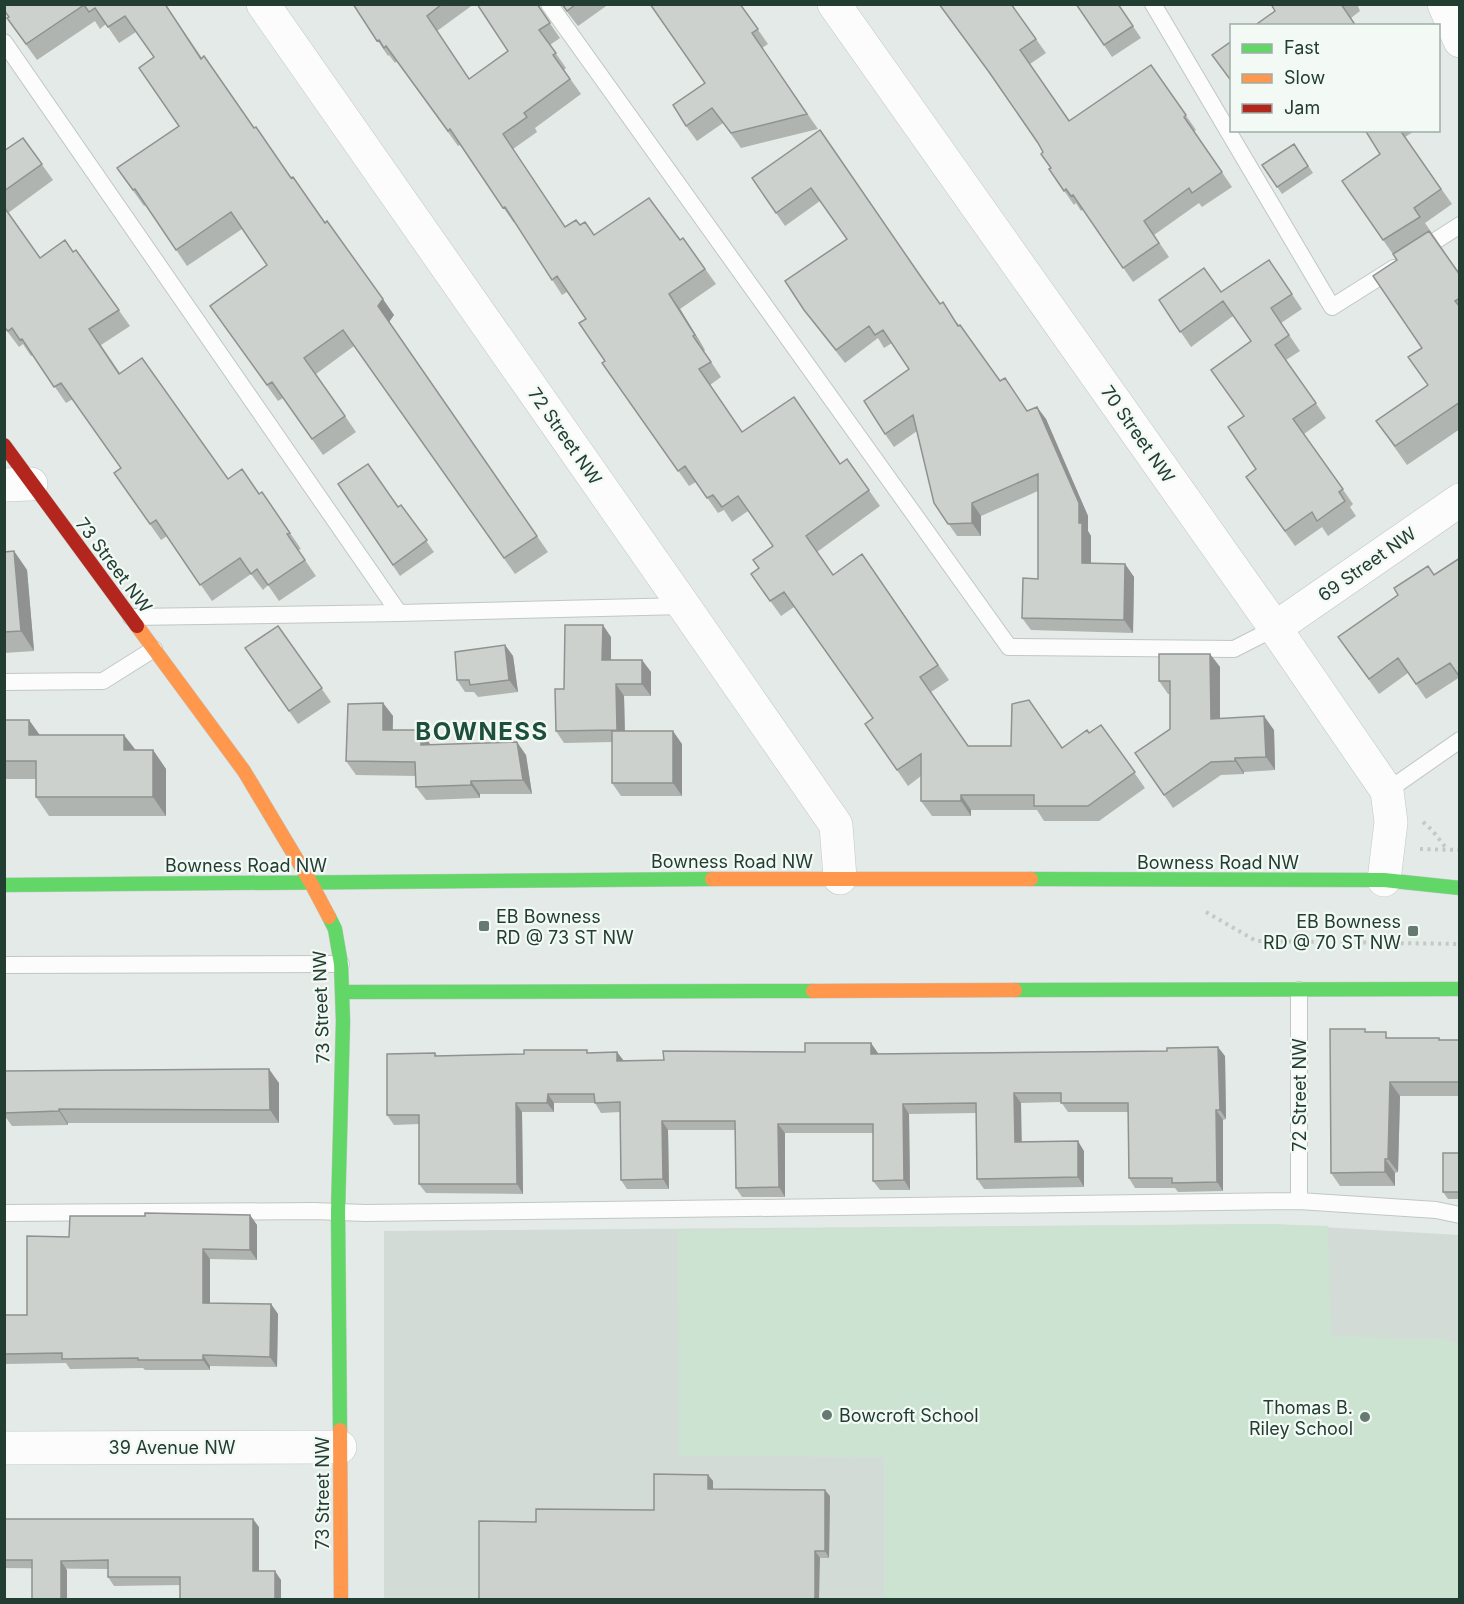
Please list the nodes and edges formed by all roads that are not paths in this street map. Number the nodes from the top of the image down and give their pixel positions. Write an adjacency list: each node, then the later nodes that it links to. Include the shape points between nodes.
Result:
1 (263, 4): 12 (street, 72 Street NW)
2 (549, 4): 15 (lane, via 1009,646 1234,649)
3 (834, 4): 15 (street, 70 Street NW)
4 (1153, 4): 8 (lane, via 1332,308)
5 (1444, 4): 6 (street)
6 (1460, 41)
7 (4, 42): 13 (lane)
8 (1460, 225)
9 (4, 445): 10 (street, 73 Street NW)
10 (18, 484): 14 (street, 73 Street NW)
11 (1460, 500): 15 (street, 69 Street NW)
12 (684, 606): 13 (lane); 20 (street, 72 Street NW, via 836,825)
13 (399, 613): 14 (lane)
14 (130, 617): 16 (street, 73 Street NW)
15 (1275, 628): 19 (street, 70 Street NW)
16 (153, 649): 17 (lane, via 103,681); 22 (street, 73 Street NW, via 244,771)
17 (4, 682)
18 (1460, 740): 19 (lane)
19 (1387, 791): 21 (street, 70 Street NW, via 1391,822)
20 (840, 878): 21 (street, Bowness Road NW); 22 (street, Bowness Road NW)
21 (1384, 880): 24 (street, Bowness Road NW)
22 (311, 883): 23 (street, Bowness Road NW); 26 (street, 73 Street NW, via 335,929)
23 (4, 885)
24 (1460, 888)
25 (4, 964): 26 (lane)
26 (341, 964): 29 (street, 73 Street NW)
27 (1460, 989): 28 (street)
28 (1299, 990): 29 (street); 30 (lane, 72 Street NW)
29 (342, 992): 31 (street, 73 Street NW)
30 (1299, 1201): 31 (lane); 33 (lane)
31 (338, 1212): 32 (lane); 34 (street, 73 Street NW)
32 (4, 1213)
33 (1460, 1215)
34 (340, 1447): 35 (street, 39 Avenue NW); 36 (street, 73 Street NW)
35 (4, 1448)
36 (341, 1599)

